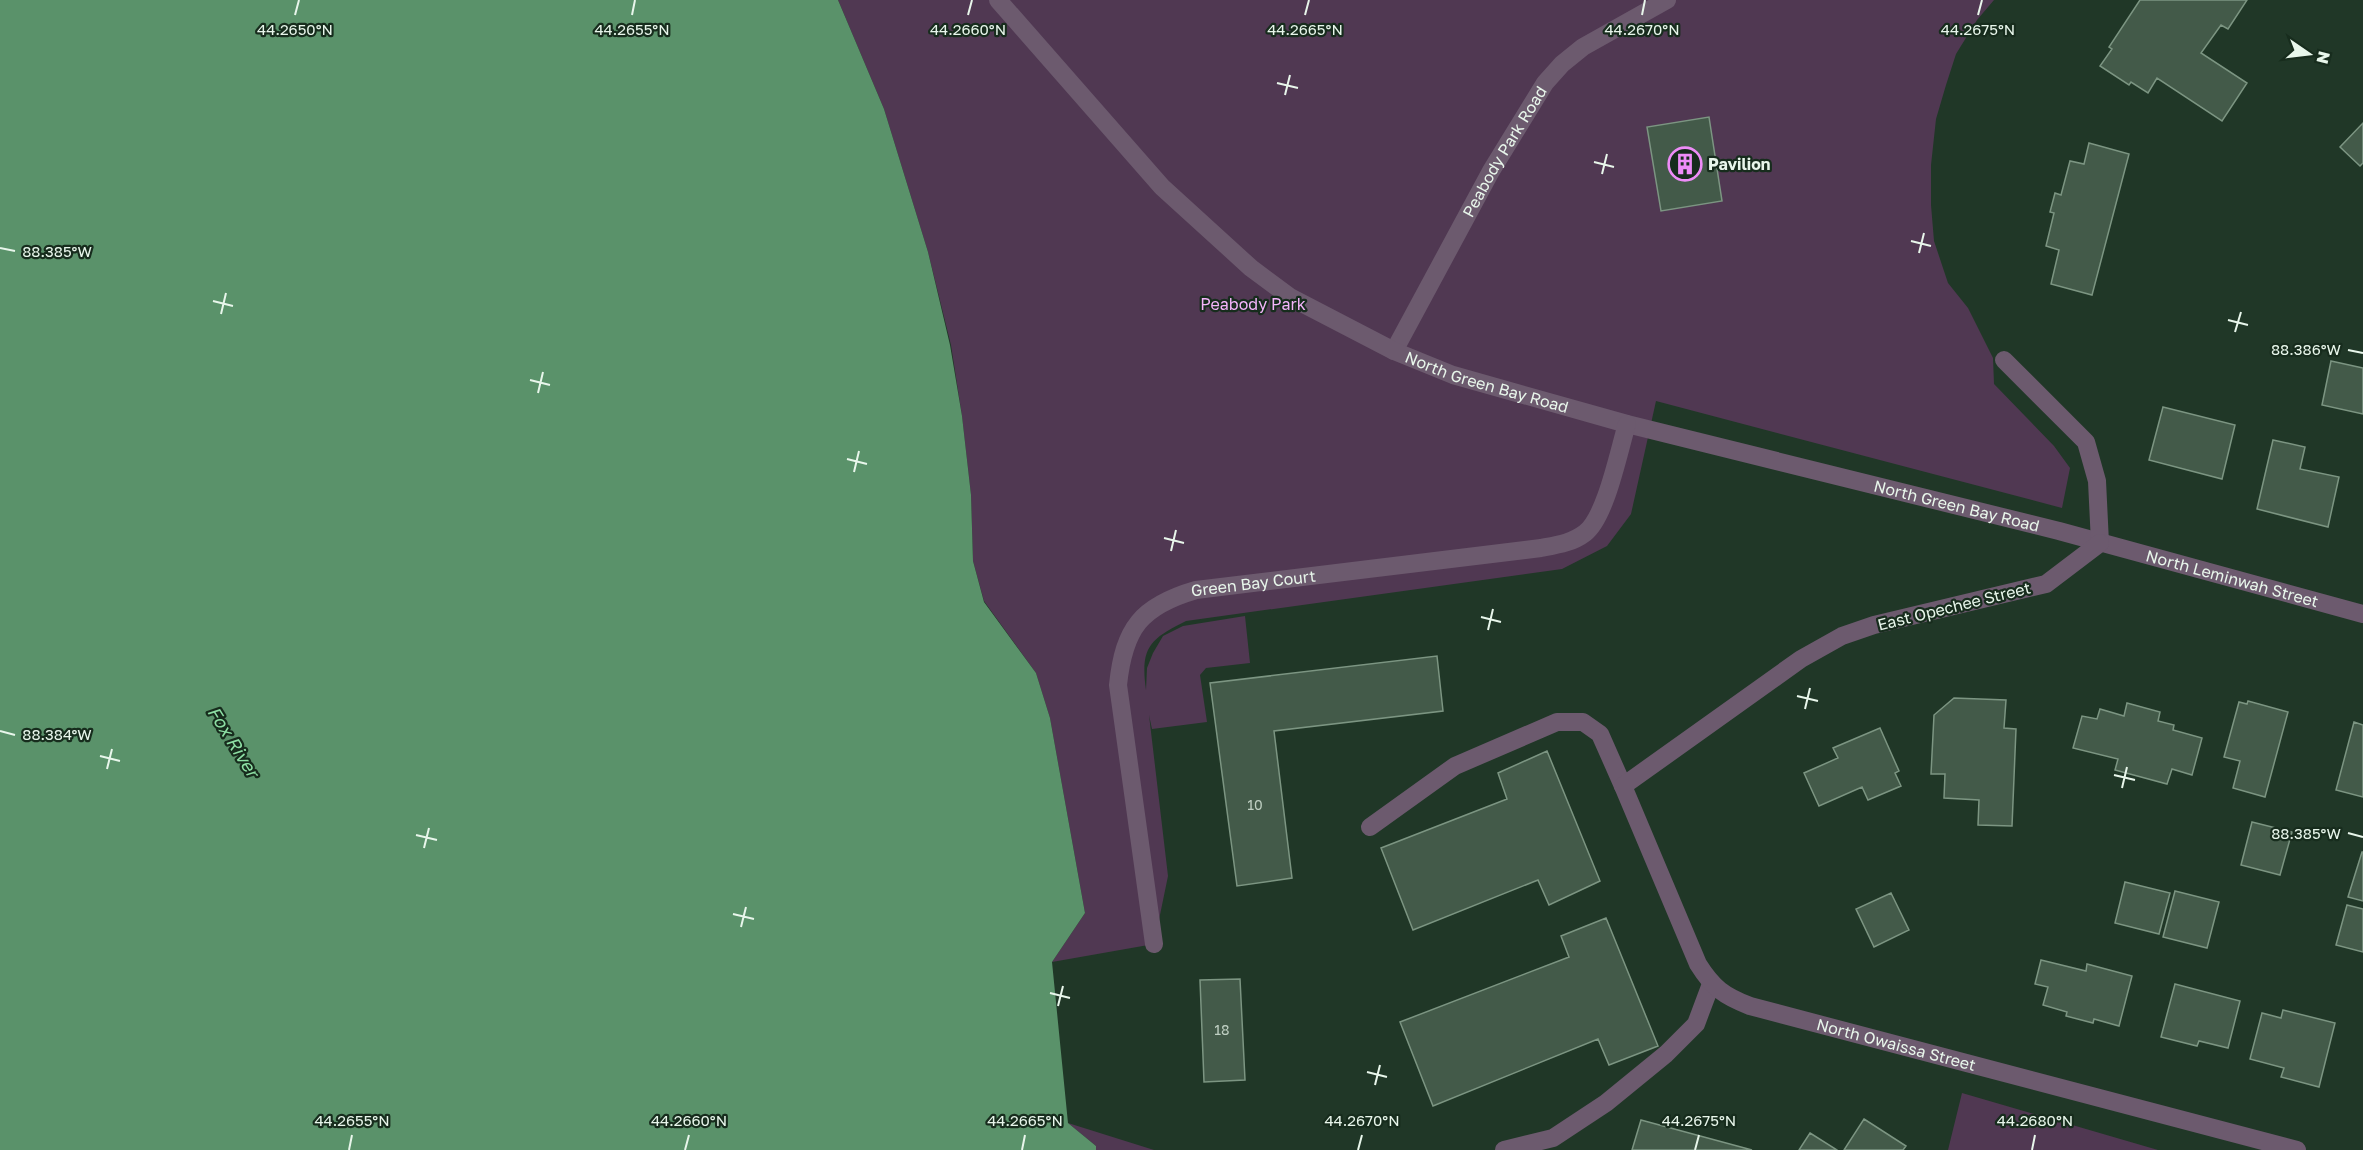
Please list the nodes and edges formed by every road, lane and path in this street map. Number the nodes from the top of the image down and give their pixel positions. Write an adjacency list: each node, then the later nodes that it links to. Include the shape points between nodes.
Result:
1 (998, 0): 3 (street, North Green Bay Road, via 1162,187 1251,268 1290,297)
2 (1667, 0): 3 (street, Peabody Park Road, via 1583,47 1545,83 1491,171)
3 (1394, 351): 5 (street, North Green Bay Road, via 1453,375)
4 (2004, 360): 6 (street, via 2086,442 2097,481)
5 (1627, 424): 6 (street, North Green Bay Road); 10 (street, Green Bay Court, via 1603,507 1587,532 1568,543 1196,590 1170,597 1148,610 1134,628 1121,657 1118,685)
6 (2100, 543): 7 (street, North Leminwah Street); 8 (street, East Opechee Street, via 2046,584 1842,636 1801,659)
7 (2363, 614)
8 (1623, 786): 9 (street, North Owaissa Street, via 1600,734 1583,722 1557,722 1455,766); 11 (street, North Owaissa Street, via 1698,964)
9 (1370, 827)
10 (1154, 944)
11 (1711, 984): 12 (street, via 1696,1024 1606,1103 1553,1138); 13 (street, North Owaissa Street, via 1750,1006)
12 (1504, 1150)
13 (2297, 1150)

